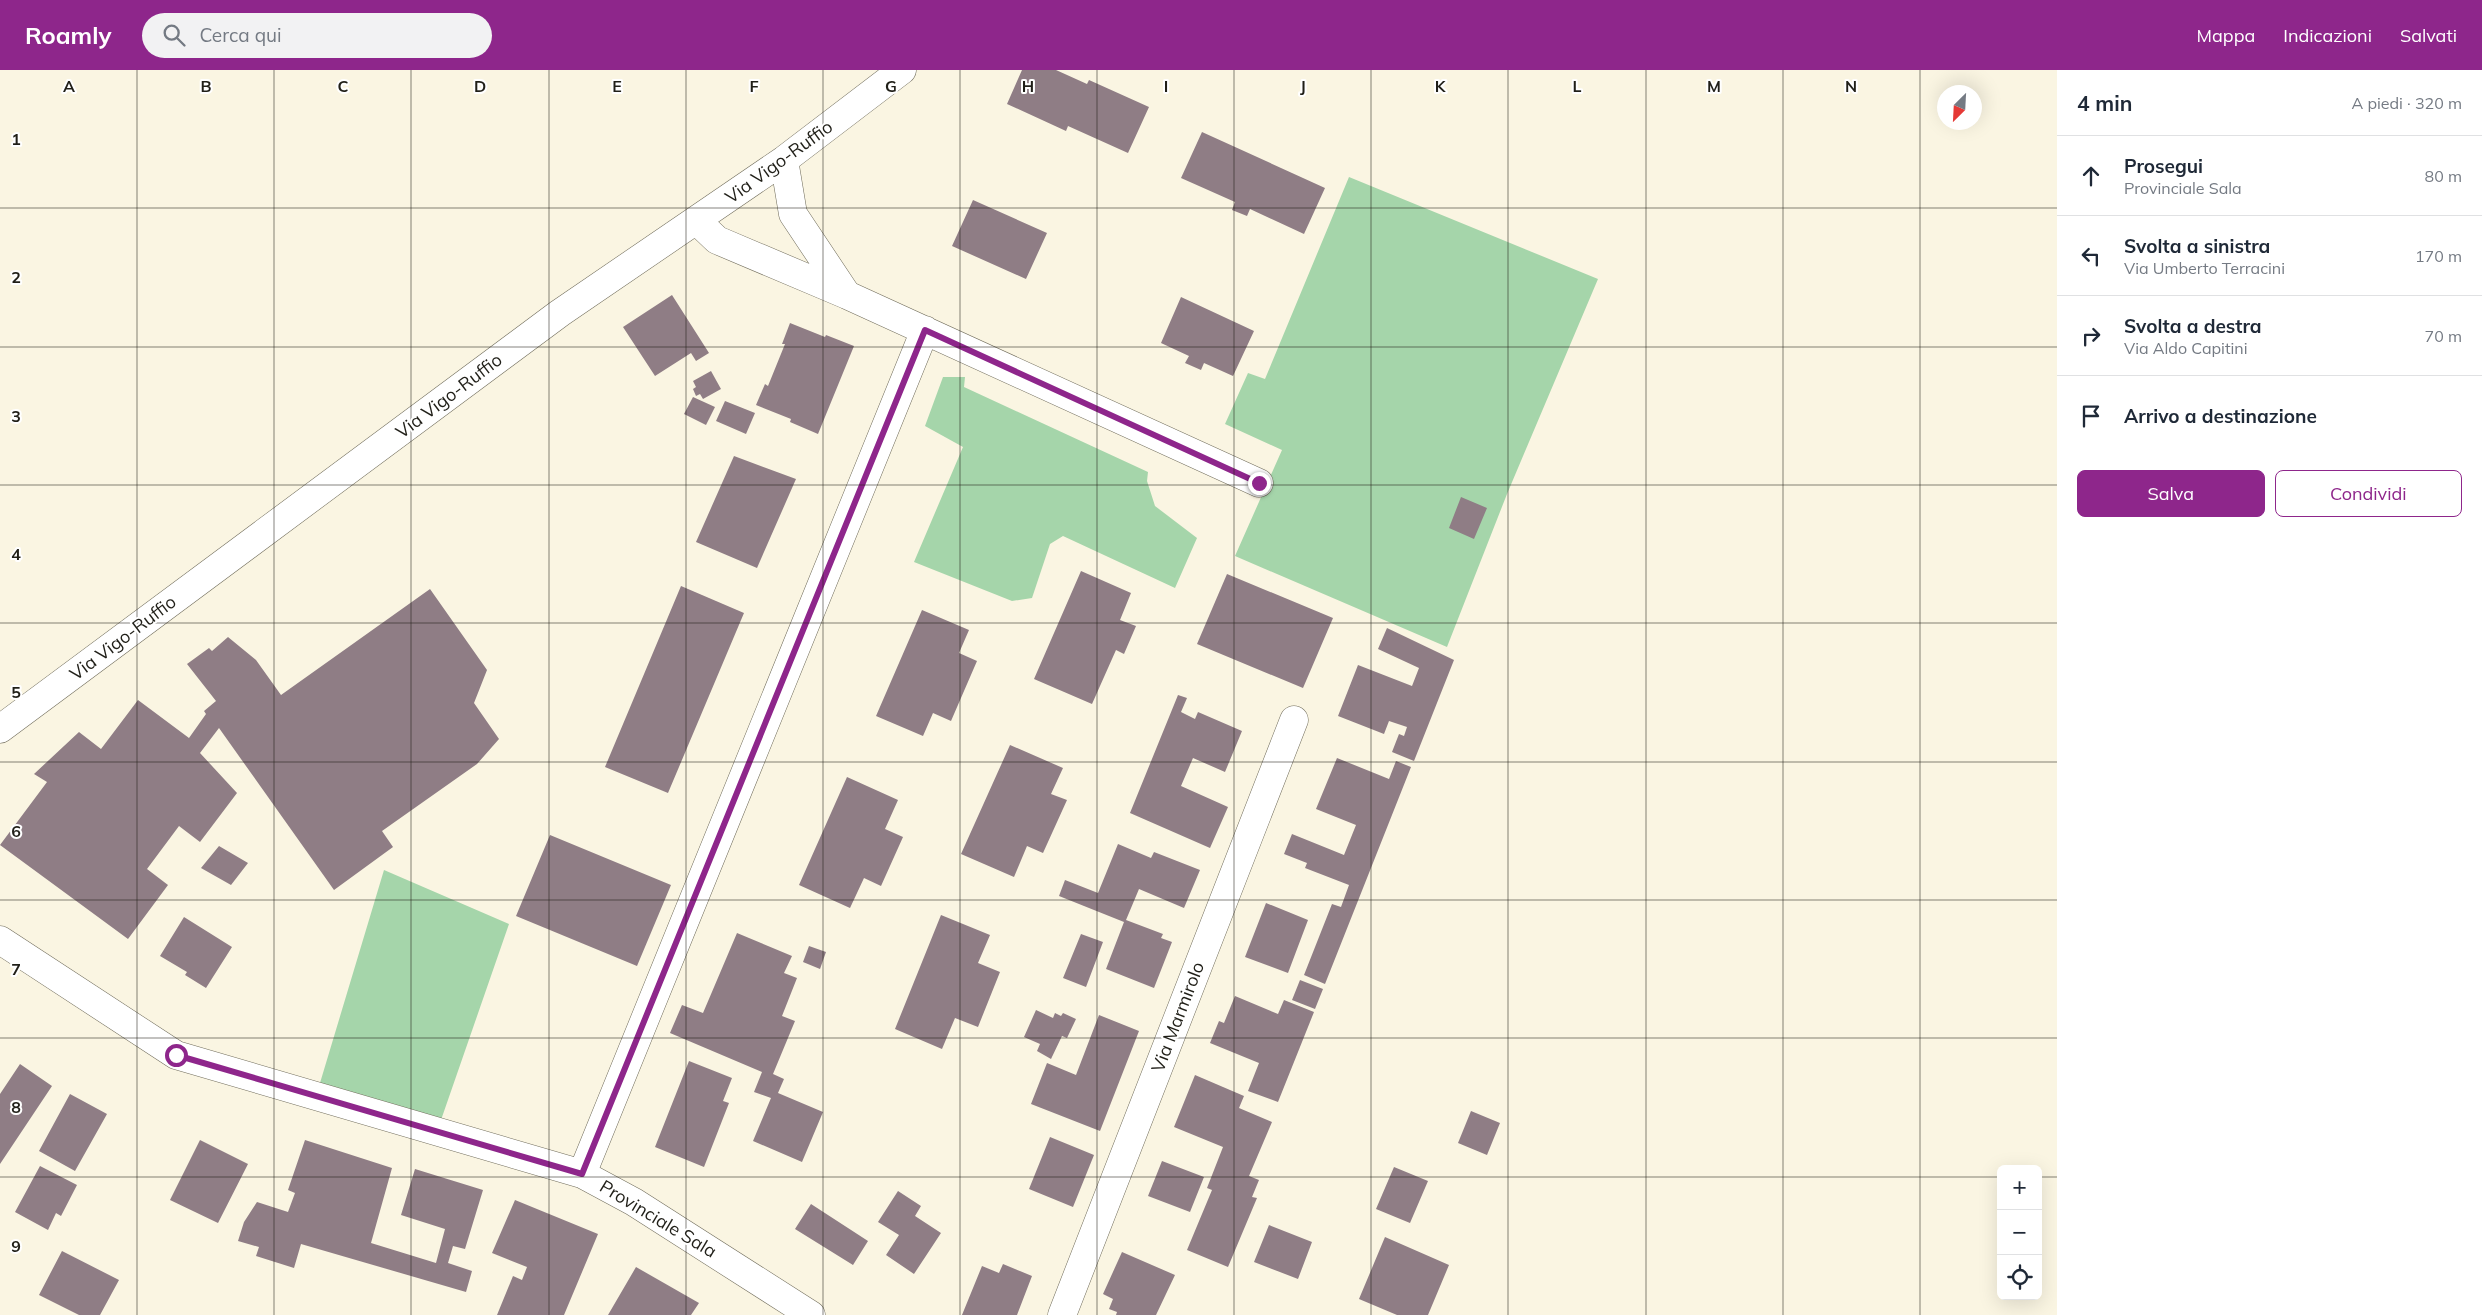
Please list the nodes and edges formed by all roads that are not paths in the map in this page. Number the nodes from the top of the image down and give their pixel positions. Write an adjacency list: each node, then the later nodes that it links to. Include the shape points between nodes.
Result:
1 (902, 70): 2 (street, Via Vigo-Ruffio)
2 (784, 160): 3 (street, Via Vigo-Ruffio); 4 (street, via 793,214)
3 (698, 221): 4 (street, via 717,240); 8 (street, Via Vigo-Ruffio, via 560,313)
4 (847, 295): 5 (street)
5 (925, 330): 6 (street); 10 (street)
6 (1259, 483)
7 (1294, 720): 12 (street, Via Marmirolo)
8 (0, 729)
9 (0, 940): 10 (street, Provinciale Sala, via 176,1055)
10 (582, 1174): 11 (street, Provinciale Sala, via 634,1202)
11 (811, 1315)
12 (1062, 1315)

